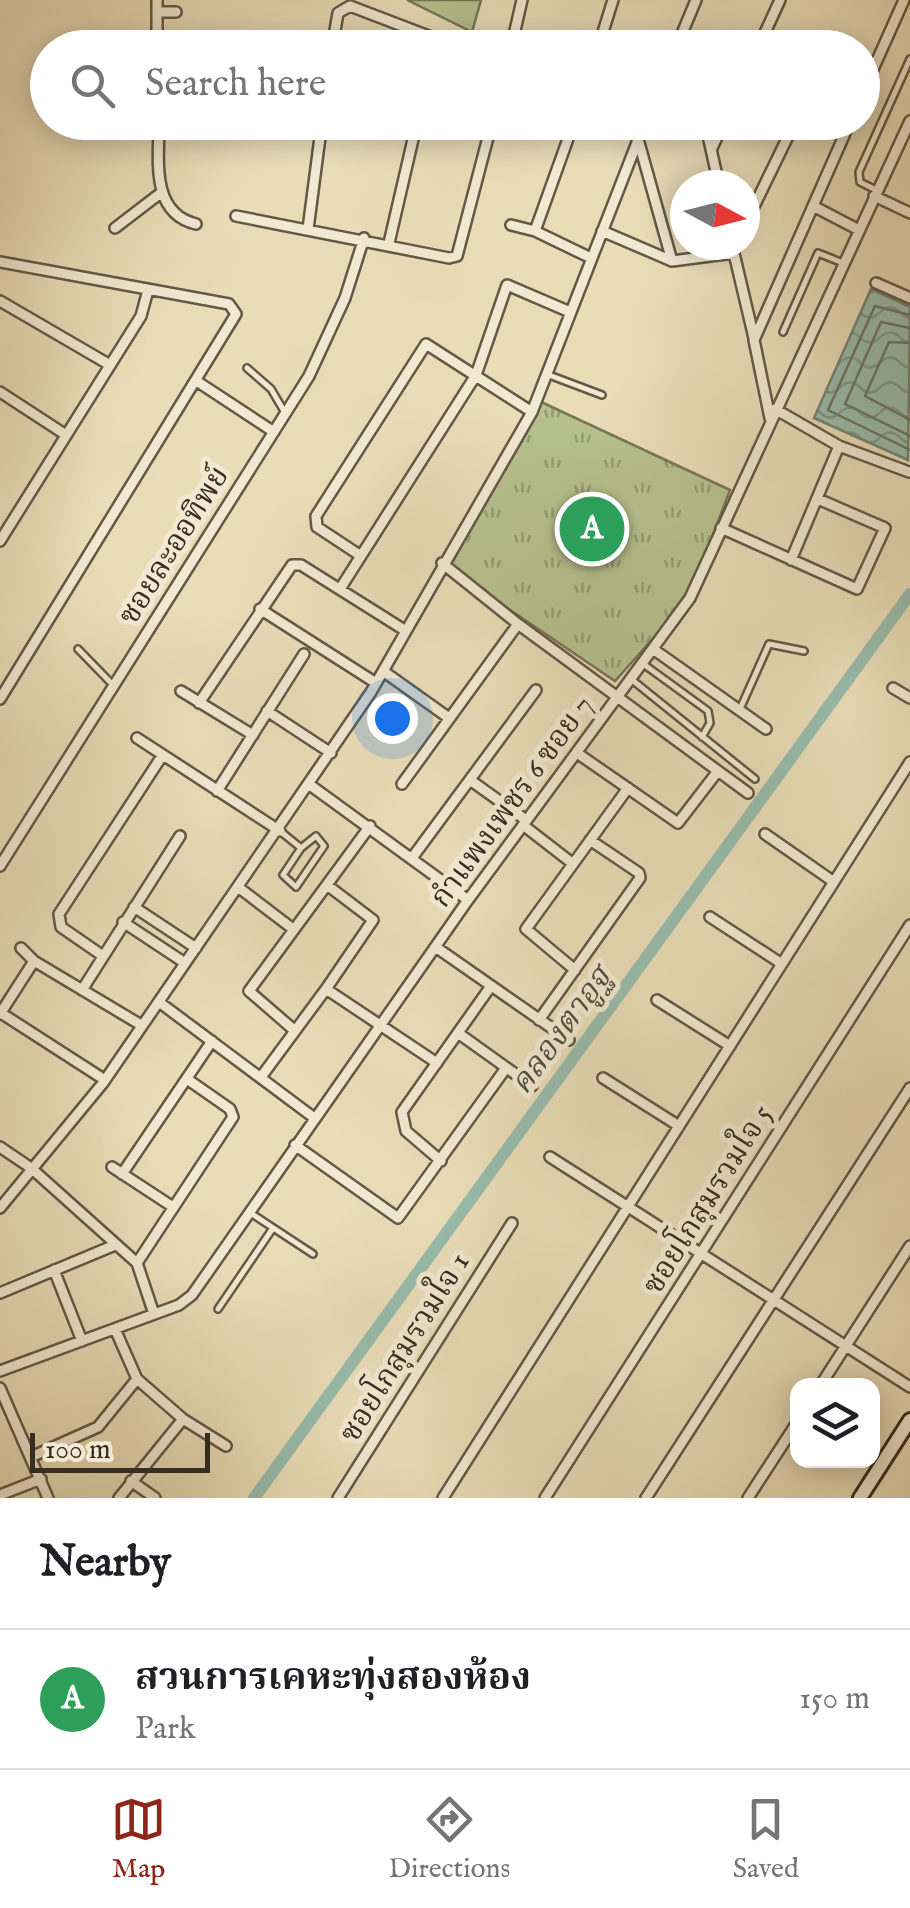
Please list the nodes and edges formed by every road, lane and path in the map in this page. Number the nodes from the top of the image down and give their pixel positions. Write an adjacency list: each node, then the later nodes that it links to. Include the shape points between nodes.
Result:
1 (157, 0): 8 (street)
2 (522, 0): 14 (street)
3 (613, 0): 15 (street)
4 (696, 0): 10 (street)
5 (780, 0): 16 (street)
6 (887, 0): 7 (street)
7 (904, 4): 17 (street)
8 (157, 12): 9 (street); 11 (street)
9 (176, 12)
10 (684, 29)
11 (157, 30)
12 (334, 30): 13 (street, via 346,6)
13 (402, 30)
14 (514, 30)
15 (604, 30)
16 (766, 30)
17 (880, 55)
18 (910, 59): 20 (lane)
19 (910, 121): 36 (street, กำแพงเพชร 6 ซอย 7)
20 (880, 125)
21 (159, 140): 35 (street)
22 (320, 140): 44 (street)
23 (413, 140): 49 (street)
24 (487, 140): 49 (street, via 457,256)
25 (568, 140): 47 (street)
26 (638, 140): 46 (street)
27 (638, 140): 54 (street)
28 (709, 140): 33 (street)
29 (716, 140): 33 (street)
30 (786, 140): 37 (street)
31 (842, 140): 38 (street)
32 (873, 140): 36 (lane, via 859,172 860,182)
33 (711, 150): 34 (street)
34 (716, 170)
35 (162, 192): 41 (street, via 177,217); 43 (street)
36 (876, 193): 39 (street); 45 (street, กำแพงเพชร 6 ซอย 7)
37 (760, 194)
38 (814, 206): 45 (street); 63 (street)
39 (910, 213)
40 (236, 216): 44 (street)
41 (196, 224)
42 (511, 225): 47 (street)
43 (115, 228)
44 (308, 229): 48 (street)
45 (858, 230): 55 (street, กำแพงเพชร 6 ซอย 7)
46 (602, 231): 50 (street); 54 (street)
47 (535, 232): 50 (street)
48 (364, 238): 49 (street); 72 (street, ซอยละออทิพย์, via 328,338)
49 (389, 243)
50 (591, 258): 61 (street)
51 (681, 260): 54 (street)
52 (737, 260): 63 (street)
53 (0, 262): 58 (street)
54 (672, 262)
55 (843, 264): 62 (lane, via 818,253); 73 (street, กำแพงเพชร 6 ซอย 7)
56 (876, 283): 59 (street)
57 (910, 283): 59 (street)
58 (148, 290): 64 (street); 68 (street, via 235,308 235,321)
59 (907, 297)
60 (0, 302): 64 (street)
61 (570, 312): 66 (street, via 507,285); 67 (street)
62 (783, 332)
63 (754, 340): 73 (street)
64 (110, 366): 75 (street)
65 (248, 368): 72 (lane)
66 (476, 374): 71 (street); 81 (street); 81 (street, via 426,344 348,462 315,523)
67 (546, 374): 70 (lane); 71 (street)
68 (198, 382): 74 (street); 102 (street)
69 (0, 392): 75 (street)
70 (602, 396)
71 (532, 412): 83 (street)
72 (285, 413): 74 (street, ซอยละออทิพย์)
73 (773, 414): 76 (street); 79 (street, กำแพงเพชร 6 ซอย 7)
74 (274, 432): 96 (street, ซอยละออทิพย์)
75 (66, 435): 80 (street)
76 (839, 446): 77 (street); 78 (street)
77 (909, 472)
78 (818, 499): 82 (street); 82 (street, via 885,528 860,588)
79 (721, 528): 82 (street); 89 (street, กำแพงเพชร 6 ซอย 7, via 690,598)
80 (0, 540)
81 (360, 556): 84 (street)
82 (791, 560)
83 (442, 563): 86 (street); 87 (street)
84 (340, 589): 85 (street, via 296,564); 87 (street)
85 (260, 609): 95 (street); 103 (street)
86 (518, 624): 100 (street); 106 (street)
87 (406, 631): 93 (street)
88 (78, 649): 96 (lane)
89 (653, 649): 92 (street, กำแพงเพชร 6 ซอย 7); 105 (street)
90 (804, 651): 105 (lane, via 769,644)
91 (304, 654): 104 (street)
92 (642, 664): 94 (street, กำแพงเพชร 6 ซอย 7); 109 (lane, via 708,711)
93 (383, 671): 95 (street); 106 (street)
94 (631, 679): 100 (street, กำแพงเพชร 6 ซอย 7); 109 (lane)
95 (376, 683): 111 (street)
96 (114, 686): 132 (street, ซอยละออทิพย์)
97 (893, 688): 101 (street)
98 (536, 690): 117 (street)
99 (181, 691): 103 (street)
100 (619, 696): 112 (street, กำแพงเพชร 6 ซอย 7); 115 (street)
101 (910, 698)
102 (0, 699)
103 (199, 702): 108 (street)
104 (268, 710): 108 (street); 111 (street)
105 (740, 710): 107 (street)
106 (450, 718): 118 (street)
107 (766, 729)
108 (252, 734): 121 (street)
109 (702, 737): 116 (lane)
110 (137, 738): 113 (street)
111 (331, 752): 119 (street)
112 (577, 753): 120 (street); 123 (street, กำแพงเพชร 6 ซอย 7)
113 (162, 756): 121 (street); 145 (street, via 60,914 61,927)
114 (910, 762): 133 (street)
115 (718, 770): 120 (street, via 678,823); 122 (street)
116 (755, 779)
117 (470, 780): 123 (street); 130 (street)
118 (402, 784)
119 (310, 785): 124 (street); 125 (street)
120 (628, 788): 128 (street)
121 (217, 791): 125 (street)
122 (748, 792)
123 (524, 823): 131 (street); 136 (street, กำแพงเพชร 6 ซอย 7)
124 (370, 826): 130 (street); 134 (street)
125 (280, 831): 129 (lane); 135 (street)
126 (764, 834): 133 (street)
127 (180, 836): 137 (street)
128 (590, 840): 131 (street); 149 (street, via 641,875)
129 (301, 848): 129 (lane, via 316,836 324,846 296,887 283,875)
130 (412, 858): 136 (street)
131 (572, 863): 149 (street, via 526,929)
132 (0, 866)
133 (834, 882): 148 (street)
134 (327, 885): 141 (street); 151 (street, via 373,920)
135 (238, 887): 141 (street); 143 (street)
136 (468, 900): 144 (street, กำแพงเพชร 6 ซอย 7)
137 (134, 907): 139 (street); 143 (street)
138 (710, 917): 148 (street)
139 (123, 922): 145 (street); 147 (street)
140 (910, 925): 190 (street, ซอยโกสุมรวมใจ 5)
141 (293, 929): 159 (street, via 249,994)
142 (21, 948): 146 (street)
143 (196, 948): 147 (street)
144 (437, 948): 150 (street); 158 (street, กำแพงเพชร 6 ซอย 7)
145 (103, 956): 152 (street)
146 (34, 961): 152 (street); 155 (street)
147 (185, 963): 154 (street)
148 (782, 964): 163 (street)
149 (575, 970): 156 (street)
150 (491, 986): 156 (street); 160 (street)
151 (326, 989): 158 (street); 159 (street)
152 (82, 990): 157 (street)
153 (656, 1000): 163 (street)
154 (158, 1002): 157 (street); 162 (street)
155 (0, 1014): 169 (street)
156 (539, 1020): 161 (street)
157 (141, 1025): 169 (street)
158 (381, 1026): 164 (street); 172 (street, กำแพงเพชร 6 ซอย 7)
159 (294, 1030): 166 (street)
160 (458, 1032): 164 (street); 165 (street)
161 (569, 1040)
162 (212, 1041): 166 (street); 168 (street)
163 (730, 1046): 173 (street)
164 (436, 1064): 177 (street, via 401,1122)
165 (506, 1068): 170 (street); 177 (street)
166 (261, 1077): 172 (street)
167 (604, 1078): 173 (street)
168 (186, 1079): 180 (street); 183 (street, via 233,1117)
169 (105, 1080): 179 (street)
170 (532, 1086)
171 (910, 1088): 194 (street)
172 (313, 1117): 174 (street, กำแพงเพชร 6 ซอย 7)
173 (679, 1126): 181 (street)
174 (295, 1144): 177 (street, via 398,1218); 184 (street, กำแพงเพชร 6 ซอย 7)
175 (0, 1148): 179 (street)
176 (550, 1157): 181 (street)
177 (441, 1161)
178 (112, 1167): 180 (street)
179 (31, 1168): 182 (street); 187 (street)
180 (122, 1174): 183 (street)
181 (628, 1207): 190 (street); 217 (street)
182 (0, 1208)
183 (172, 1208): 191 (street)
184 (247, 1211): 186 (lane); 196 (street, กำแพงเพชร 6 ซอย 7, via 192,1295)
185 (512, 1223): 216 (street, ซอยโกสุมรวมใจ 1)
186 (273, 1228): 189 (lane); 195 (lane)
187 (115, 1245): 191 (street); 192 (street)
188 (910, 1246): 199 (street)
189 (313, 1254)
190 (702, 1254): 194 (street); 218 (street, ซอยโกสุมรวมใจ 5)
191 (136, 1263): 196 (street)
192 (54, 1270): 193 (street); 198 (street)
193 (0, 1293)
194 (774, 1300): 199 (street); 219 (street)
195 (218, 1309)
196 (154, 1314): 197 (street, กำแพงเพชร 6 ซอย 7)
197 (115, 1329): 198 (street, กำแพงเพชร 6 ซอย 7); 202 (street)
198 (82, 1341): 200 (street, กำแพงเพชร 6 ซอย 7)
199 (846, 1346): 201 (street); 203 (street)
200 (0, 1372)
201 (825, 1378)
202 (137, 1379): 205 (street); 209 (street, via 98,1427)
203 (910, 1387)
204 (0, 1388): 209 (street)
205 (183, 1419): 208 (street); 211 (street)
206 (910, 1420): 221 (street)
207 (790, 1433): 220 (street)
208 (226, 1446)
209 (31, 1457): 210 (street)
210 (41, 1480): 212 (street); 213 (street)
211 (131, 1482): 214 (street); 215 (street)
212 (0, 1496)
213 (48, 1498)
214 (119, 1498)
215 (156, 1498)
216 (338, 1498)
217 (443, 1498)
218 (546, 1498)
219 (646, 1498)
220 (748, 1498)
221 (860, 1498)

